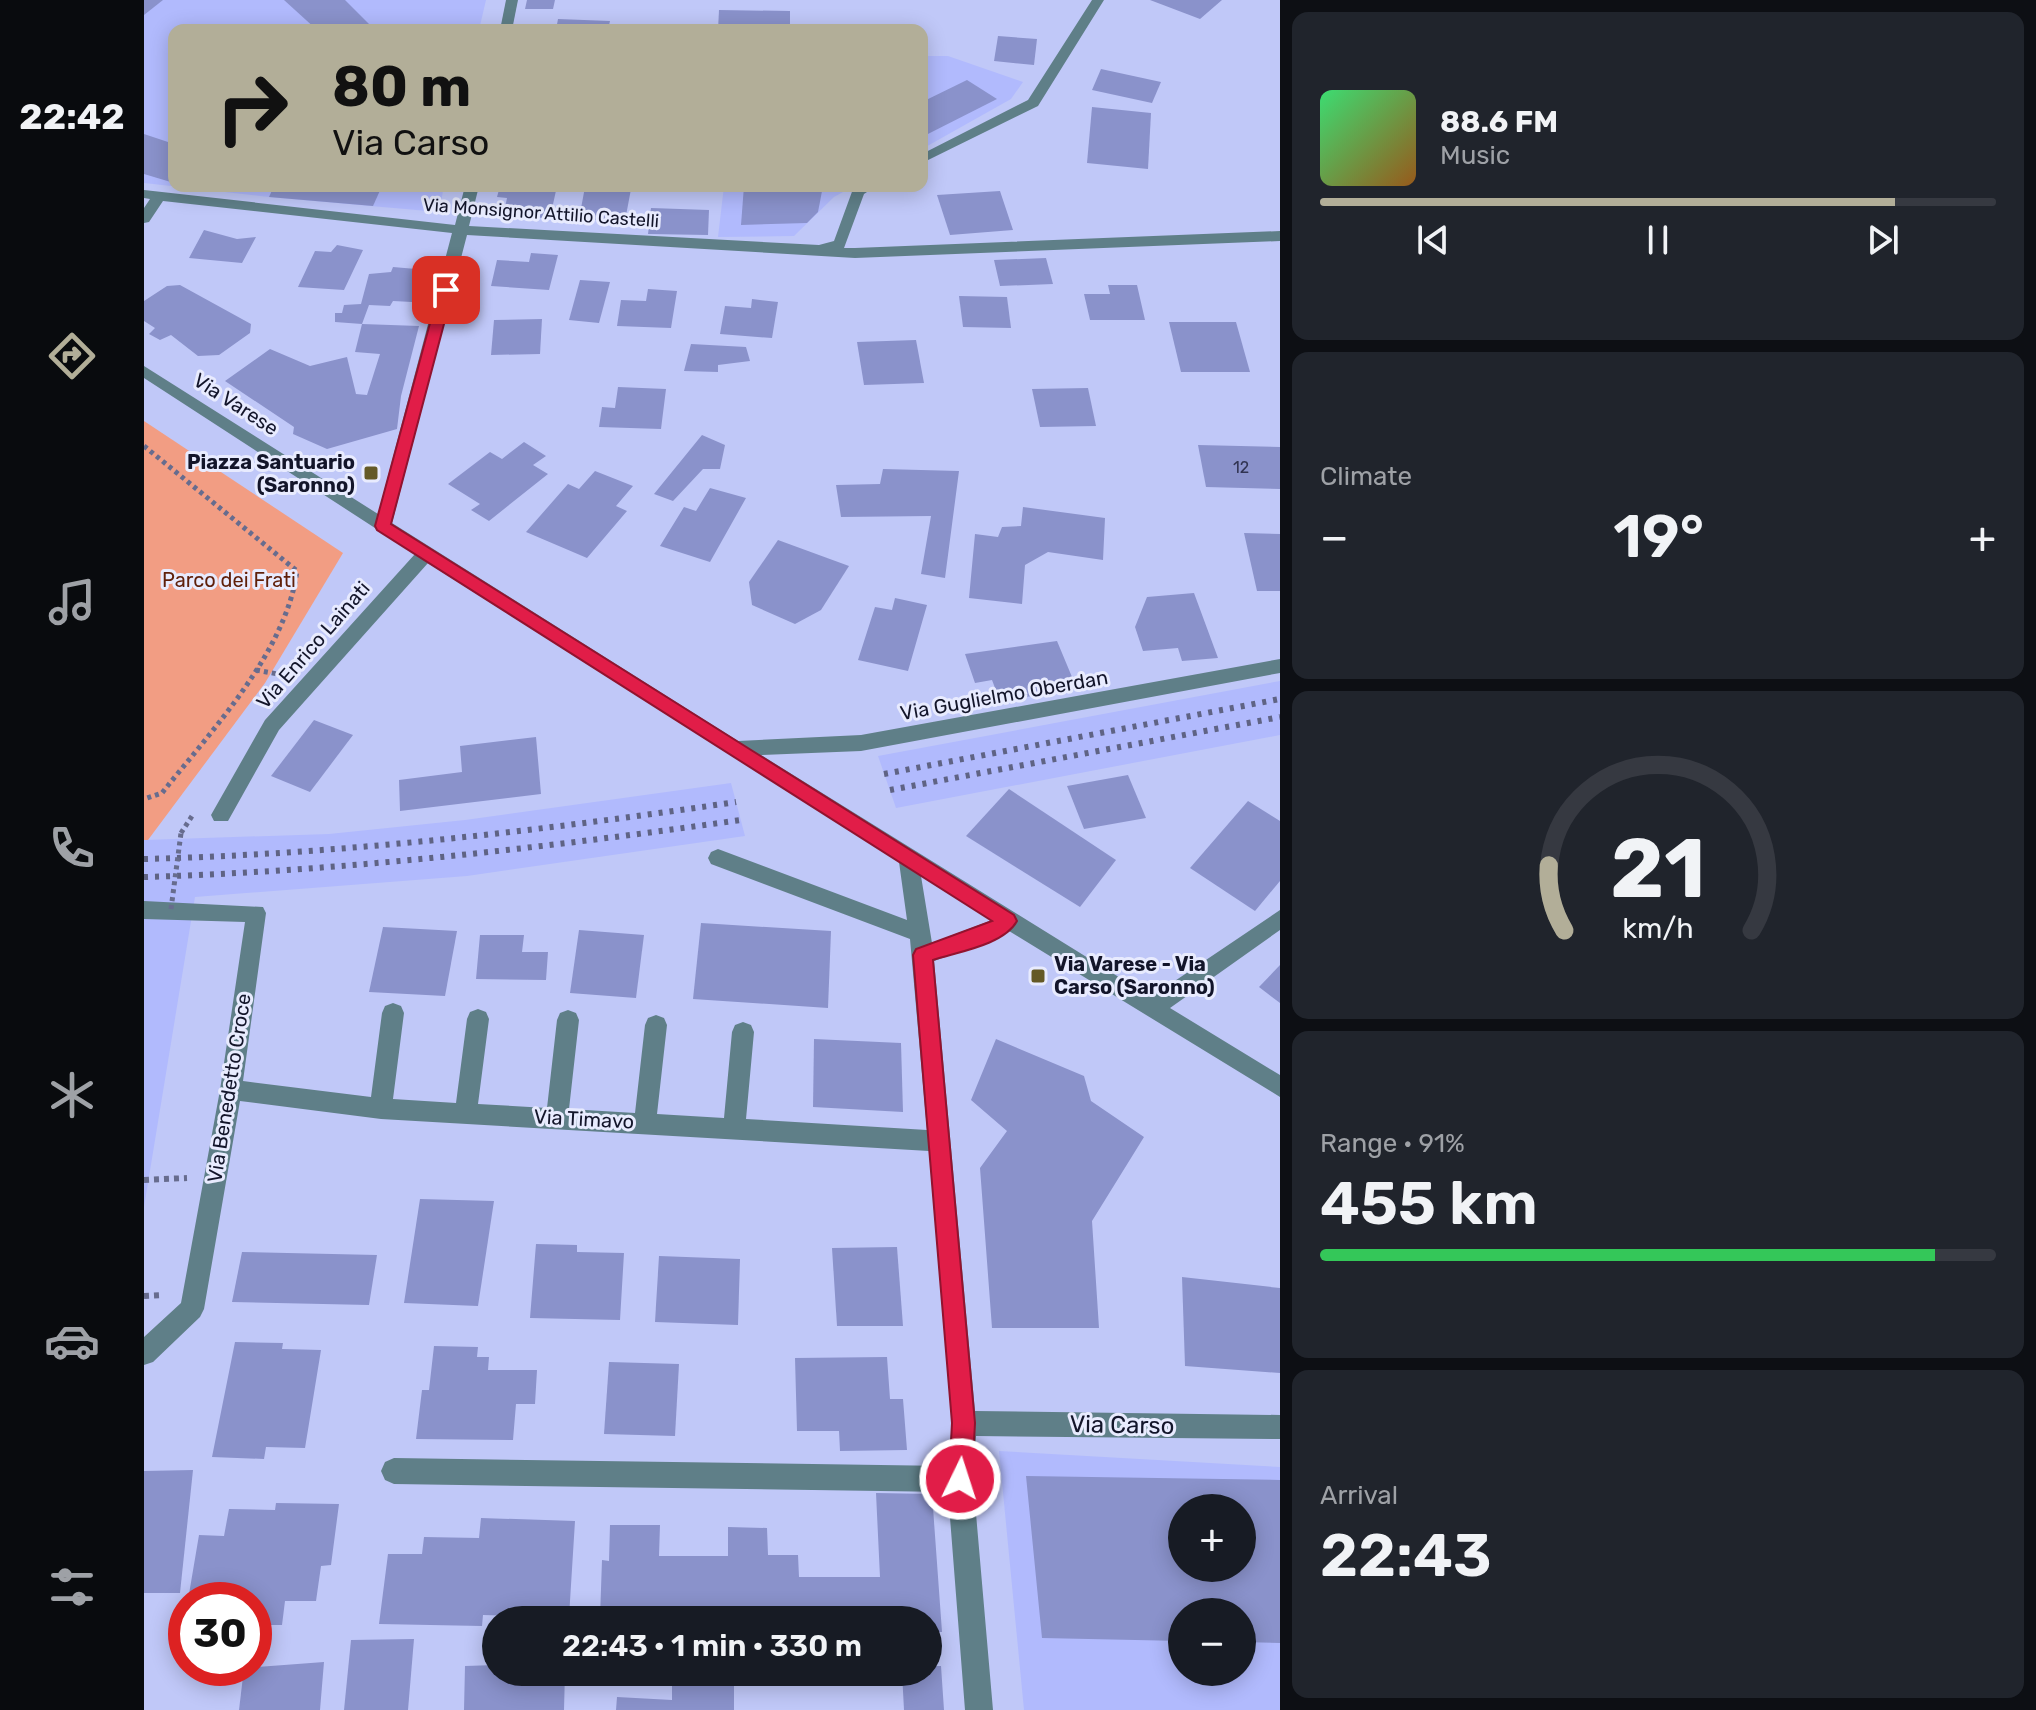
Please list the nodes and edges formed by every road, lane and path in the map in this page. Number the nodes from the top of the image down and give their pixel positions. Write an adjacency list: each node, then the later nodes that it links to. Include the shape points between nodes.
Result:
1 (512, 0): 3 (street)
2 (1098, 0): 4 (street, via 1033,103)
3 (507, 24)
4 (928, 156)
5 (471, 192): 10 (street)
6 (858, 192): 12 (street, Via Monsignor Attilio Castelli, via 840,244)
7 (144, 194): 8 (street, Via Monsignor Attilio Castelli)
8 (160, 195): 9 (street); 10 (street, Via Monsignor Attilio Castelli)
9 (144, 219)
10 (463, 230): 12 (street, Via Monsignor Attilio Castelli); 15 (street)
11 (1280, 236): 12 (street, via 855,253)
12 (820, 250)
13 (144, 371): 15 (street, Via Varese)
14 (144, 446): 19 (path, via 297,571 298,587 256,670 162,793)
15 (383, 526): 16 (street, Via Varese)
16 (425, 555): 18 (street, Via Varese); 20 (street, Via Enrico Lainati, via 272,725)
17 (1280, 666): 18 (street, Via Guglielmo Oberdan, via 861,743)
18 (735, 749): 23 (street, Via Varese)
19 (144, 799)
20 (221, 815)
21 (181, 833): 24 (path, bridge)
22 (718, 858): 28 (street)
23 (908, 858): 27 (street, Via Varese); 28 (street)
24 (171, 909): 25 (street, Via Benedetto Croce); 36 (street, Via Benedetto Croce, via 256,913)
25 (144, 910)
26 (1280, 919): 29 (street)
27 (1008, 921): 28 (street, via 989,933); 29 (street, Via Varese)
28 (921, 945): 42 (street)
29 (1151, 1009): 35 (street, Via Varese)
30 (393, 1013): 37 (street)
31 (478, 1019): 38 (street)
32 (568, 1020): 39 (street)
33 (656, 1025): 40 (street)
34 (743, 1032): 41 (street)
35 (1280, 1087)
36 (231, 1090): 37 (street, Via Timavo); 45 (street, Via Benedetto Croce, via 192,1309)
37 (381, 1109): 38 (street, Via Timavo)
38 (466, 1114): 39 (street, Via Timavo)
39 (557, 1118): 40 (street, Via Timavo)
40 (645, 1122): 41 (street, Via Timavo)
41 (734, 1127): 42 (street, Via Timavo)
42 (938, 1141): 46 (street)
43 (160, 1179): 44 (path)
44 (144, 1180)
45 (144, 1353)
46 (964, 1423): 47 (street, Via Carso); 49 (street)
47 (1280, 1427)
48 (394, 1471): 49 (street)
49 (960, 1479): 50 (street)
50 (979, 1710)

